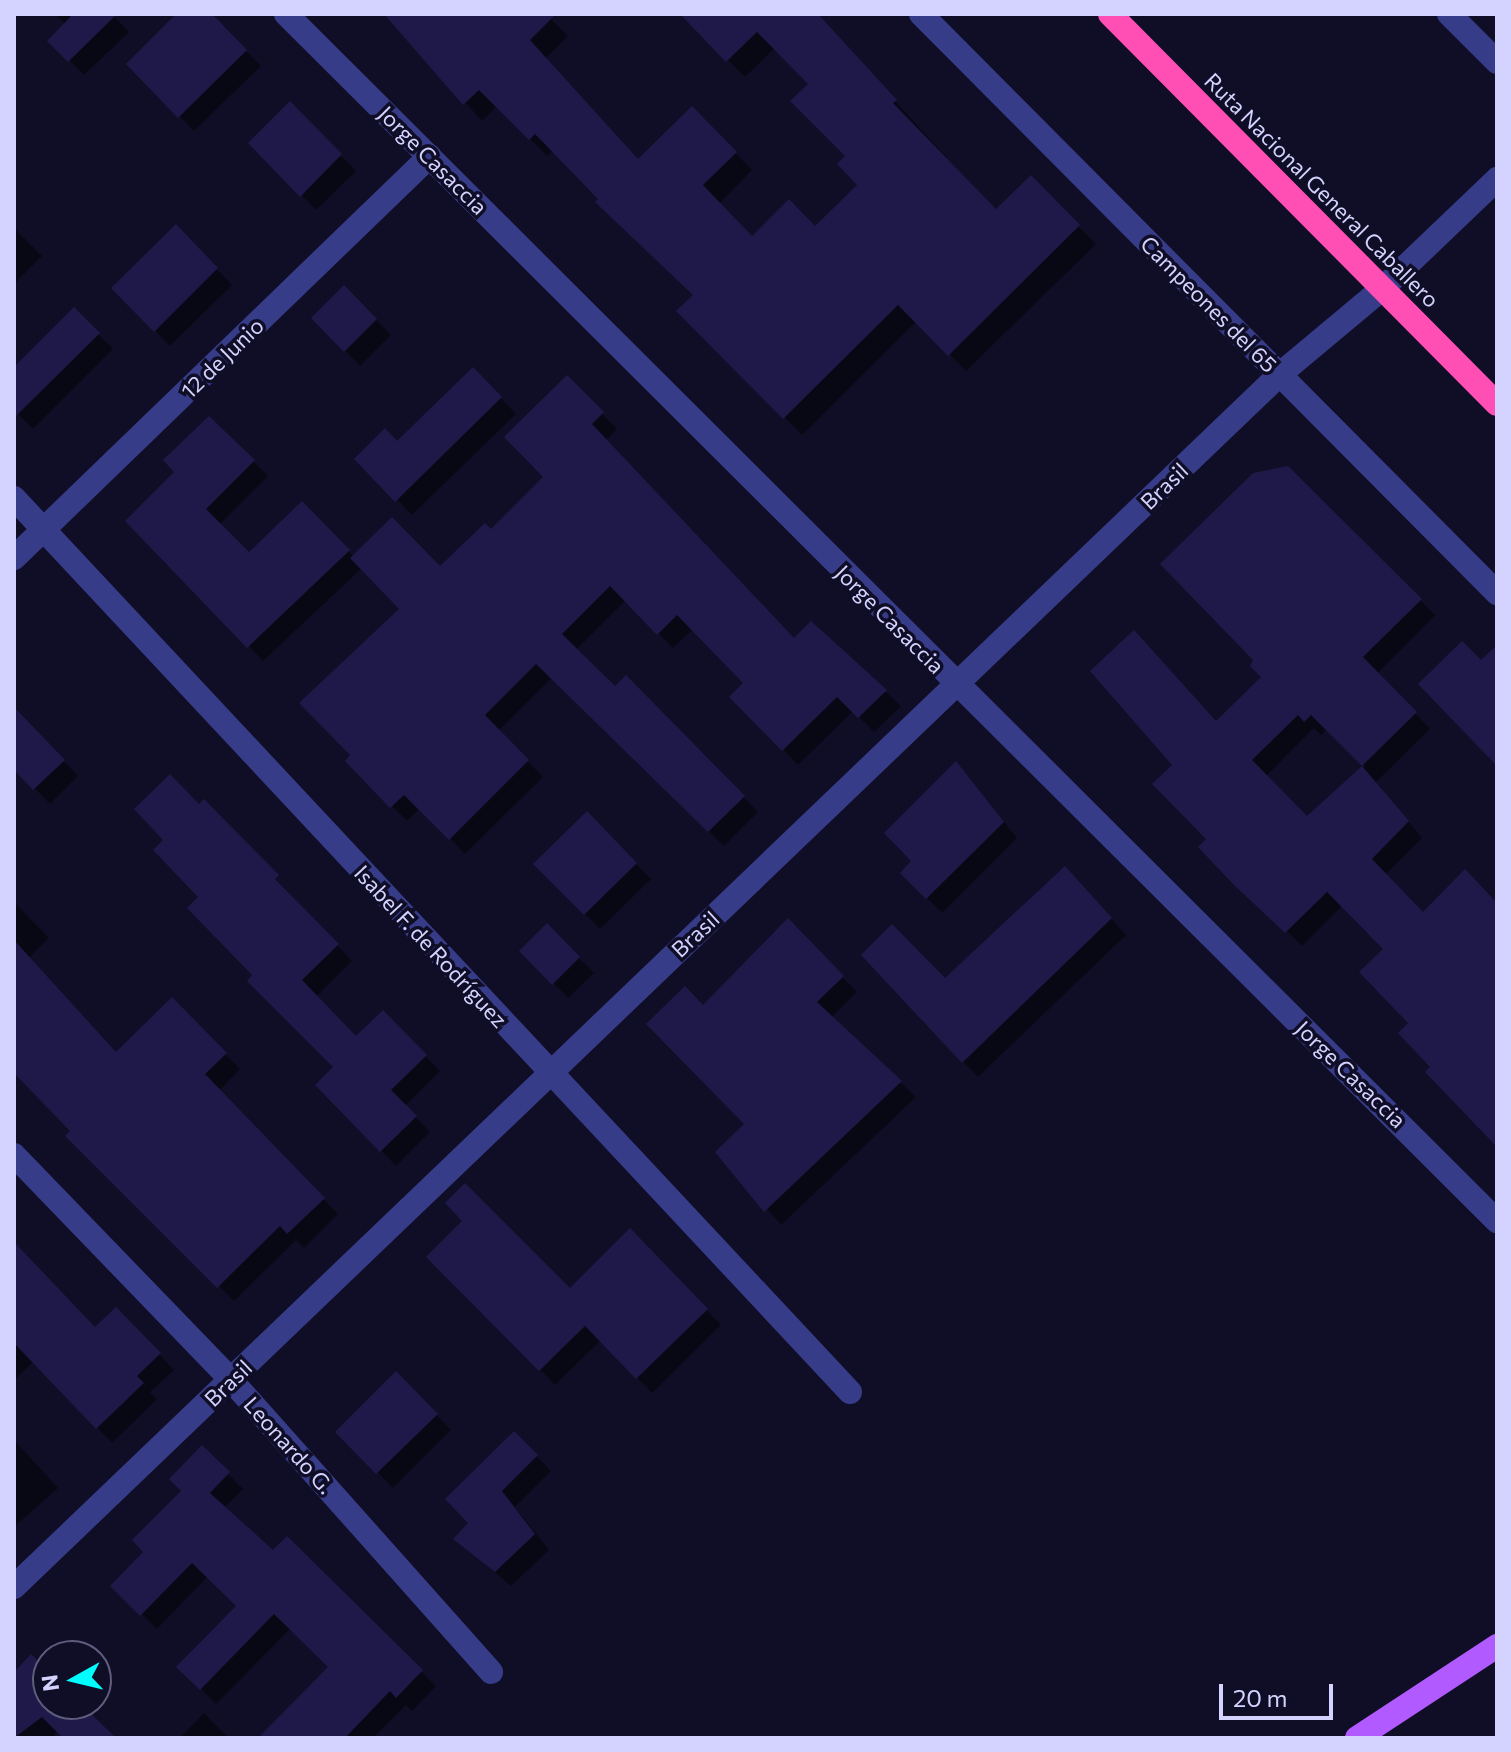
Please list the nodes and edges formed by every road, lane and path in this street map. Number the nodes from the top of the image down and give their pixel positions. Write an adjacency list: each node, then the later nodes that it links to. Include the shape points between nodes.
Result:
1 (286, 14): 6 (street, Jorge Casaccia)
2 (921, 14): 9 (street, Campeones del 65)
3 (1110, 14): 8 (highway, Ruta Nacional General Caballero)
4 (1449, 14): 5 (street)
5 (1497, 62)
6 (430, 156): 12 (street, 12 de Junio); 15 (street, Jorge Casaccia)
7 (1497, 179): 8 (street, Brasil)
8 (1383, 288): 9 (street, Brasil); 10 (highway, Ruta Nacional General Caballero)
9 (1279, 375): 14 (street, Campeones del 65); 15 (street, Brasil)
10 (1497, 404)
11 (14, 498): 12 (street, Isabel F. de Rodríguez)
12 (45, 530): 13 (street, 12 de Junio); 16 (street, Isabel F. de Rodríguez)
13 (14, 558)
14 (1497, 593)
15 (957, 687): 16 (street, Brasil); 18 (street, Jorge Casaccia)
16 (549, 1072): 19 (street, Brasil); 20 (street, Isabel F. de Rodríguez)
17 (14, 1155): 19 (street, Leonardo G.)
18 (1497, 1221)
19 (231, 1380): 21 (street, Brasil); 23 (street, Leonardo G.)
20 (850, 1392)
21 (14, 1587)
22 (1497, 1646): 24 (main road)
23 (491, 1672)
24 (1357, 1738)

